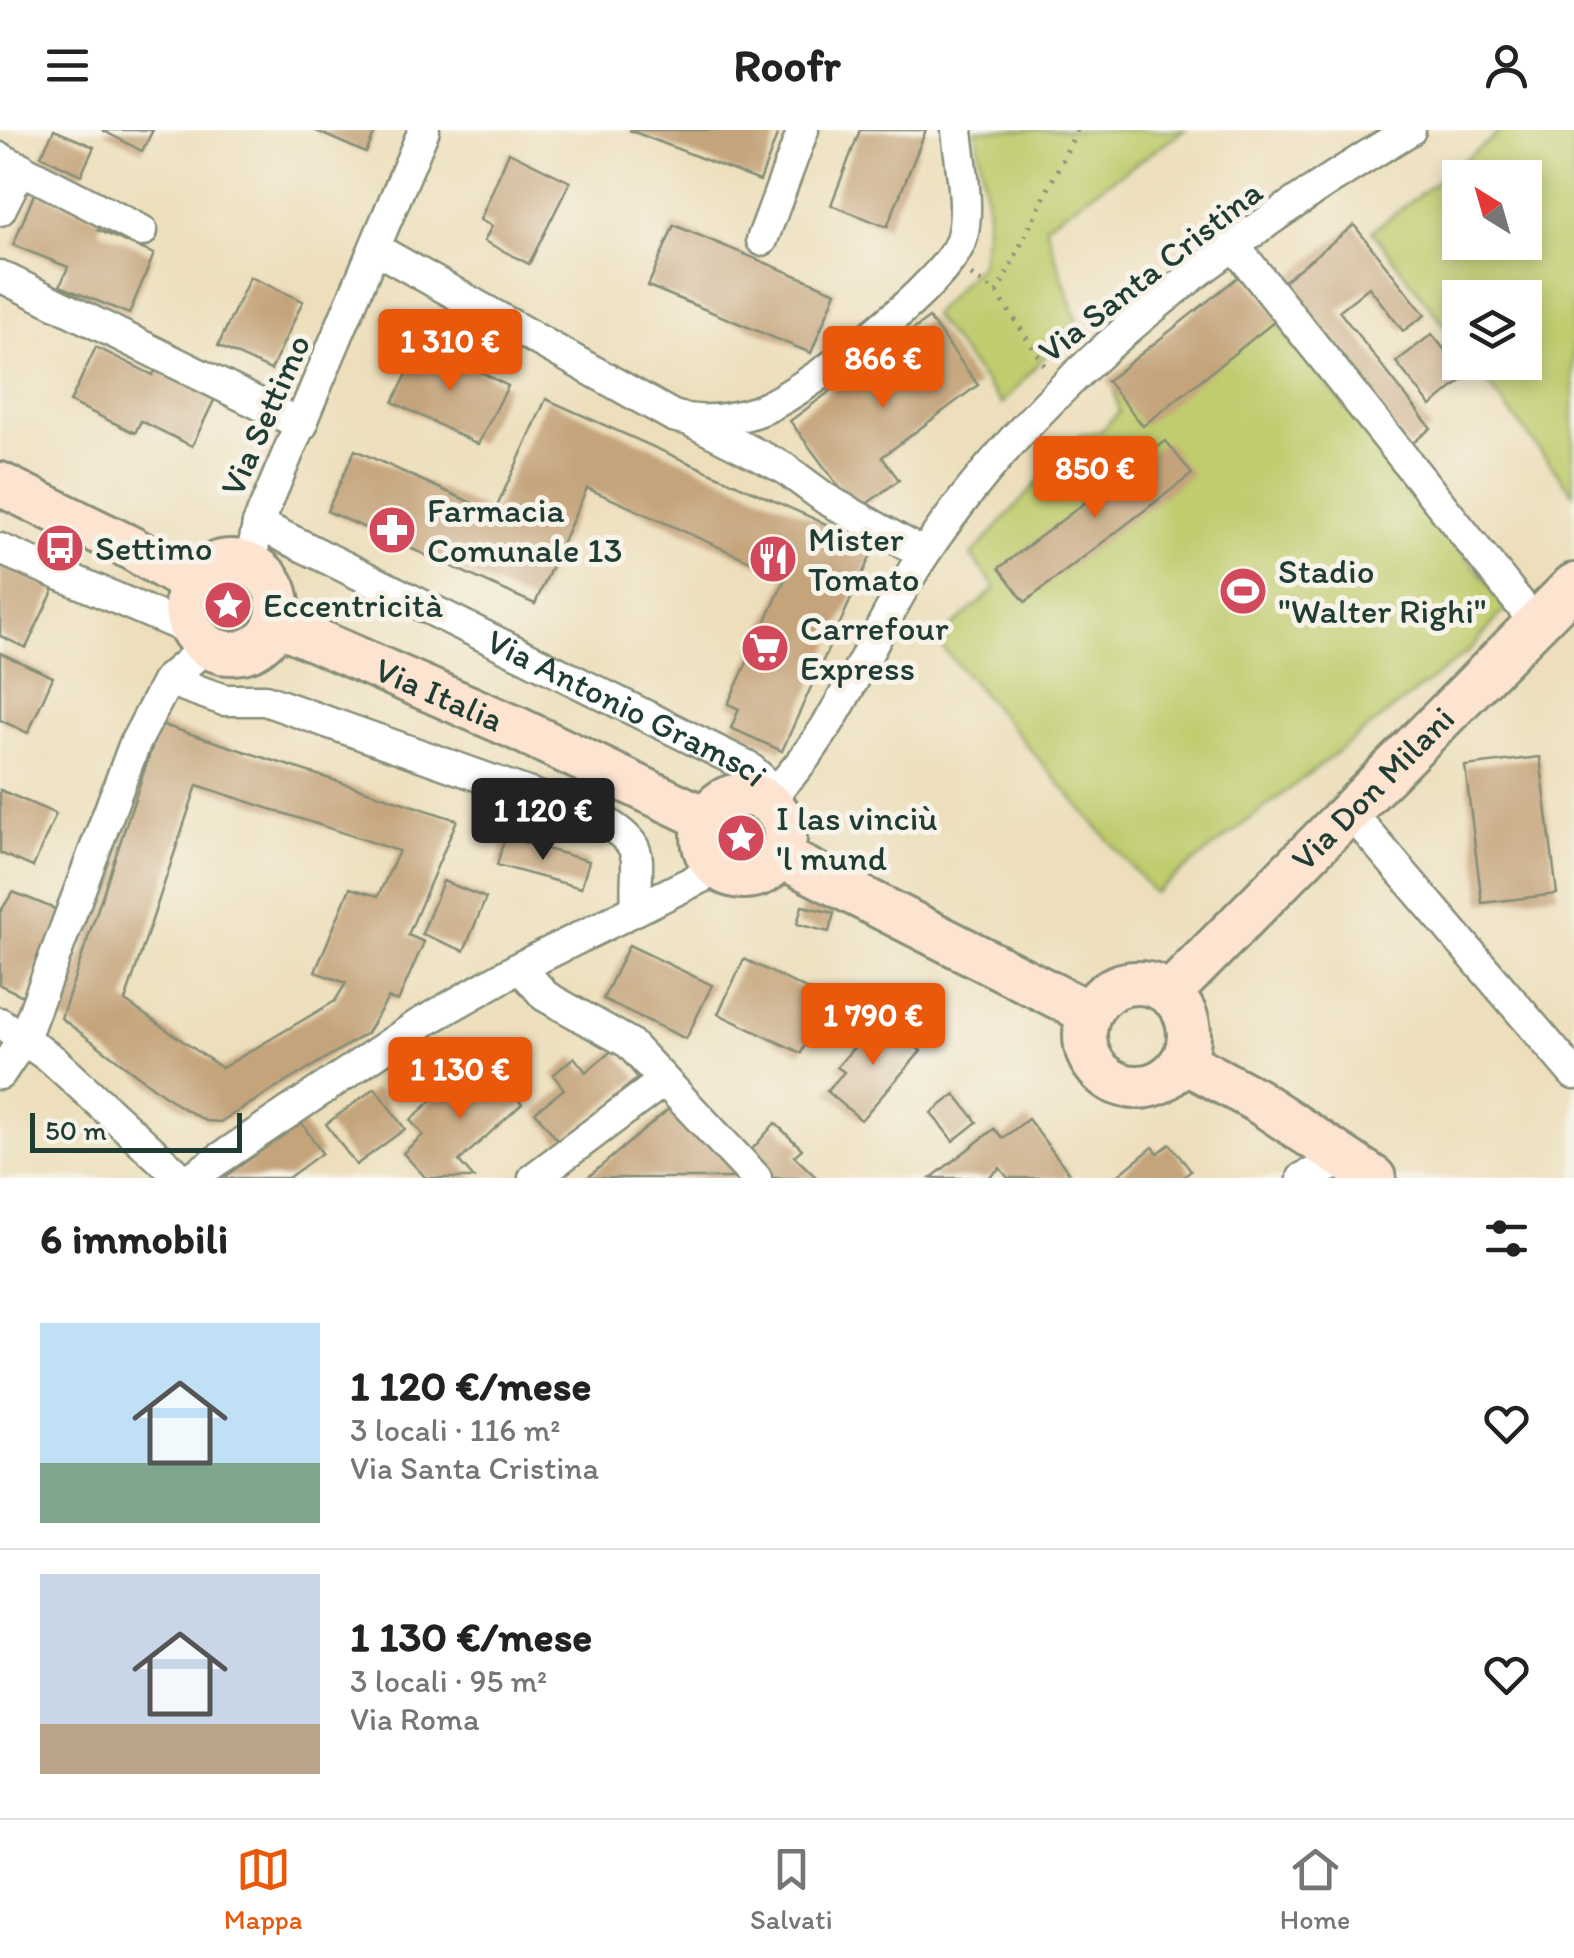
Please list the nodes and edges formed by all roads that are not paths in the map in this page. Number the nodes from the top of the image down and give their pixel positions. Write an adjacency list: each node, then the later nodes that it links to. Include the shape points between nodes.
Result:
1 (424, 130): 10 (street, Via Settimo)
2 (804, 130): 8 (street)
3 (957, 130): 12 (street, via 965,205 951,263 908,308 759,411)
4 (1410, 130): 9 (street, Via Santa Cristina, via 1330,178)
5 (10, 163): 6 (street); 7 (street)
6 (0, 210)
7 (142, 231)
8 (762, 240)
9 (1236, 248): 17 (street, Via Santa Cristina, via 1142,316 1032,414); 21 (street)
10 (376, 250): 12 (street); 13 (street, Via Settimo)
11 (0, 276): 13 (street)
12 (693, 422): 17 (street, via 784,468)
13 (302, 426): 15 (street, Via Settimo)
14 (0, 484): 18 (street)
15 (254, 544): 18 (street, via 237,562 212,566); 20 (street, via 277,595); 24 (street, Via Antonio Gramsci, via 748,766)
16 (0, 549): 22 (street)
17 (924, 554): 24 (street, Via Santa Cristina, via 842,703)
18 (193, 584): 22 (street, via 186,606)
19 (1574, 585): 21 (street, Via Don Milani)
20 (276, 623): 22 (street, via 256,647 226,653); 26 (street, Via Italia)
21 (1537, 624): 25 (street, Via Don Milani)
22 (202, 640): 23 (street)
23 (168, 680): 29 (street, via 224,700 265,700 598,818 634,843 641,863); 33 (street)
24 (771, 797): 26 (street, via 732,797); 27 (street, via 784,826)
25 (1350, 812): 31 (street, Via Don Milani); 36 (street)
26 (706, 819): 28 (street, via 705,851)
27 (780, 856): 28 (street, via 757,876); 32 (street)
28 (718, 869): 29 (street)
29 (637, 909): 30 (street)
30 (520, 967): 37 (street, via 545,996 629,1043); 40 (street, via 418,1025)
31 (1170, 993): 32 (street, via 1125,984 1103,994); 34 (street, via 1189,1024)
32 (1089, 1014): 34 (street, via 1084,1030 1094,1064 1122,1085 1156,1084)
33 (12, 1030): 35 (street); 39 (street)
34 (1183, 1061): 38 (street)
35 (0, 1074)
36 (1574, 1074)
37 (662, 1082): 41 (street); 42 (street)
38 (1360, 1168): 43 (street)
39 (180, 1178)
40 (192, 1178)
41 (534, 1178)
42 (756, 1178)
43 (1303, 1178)

